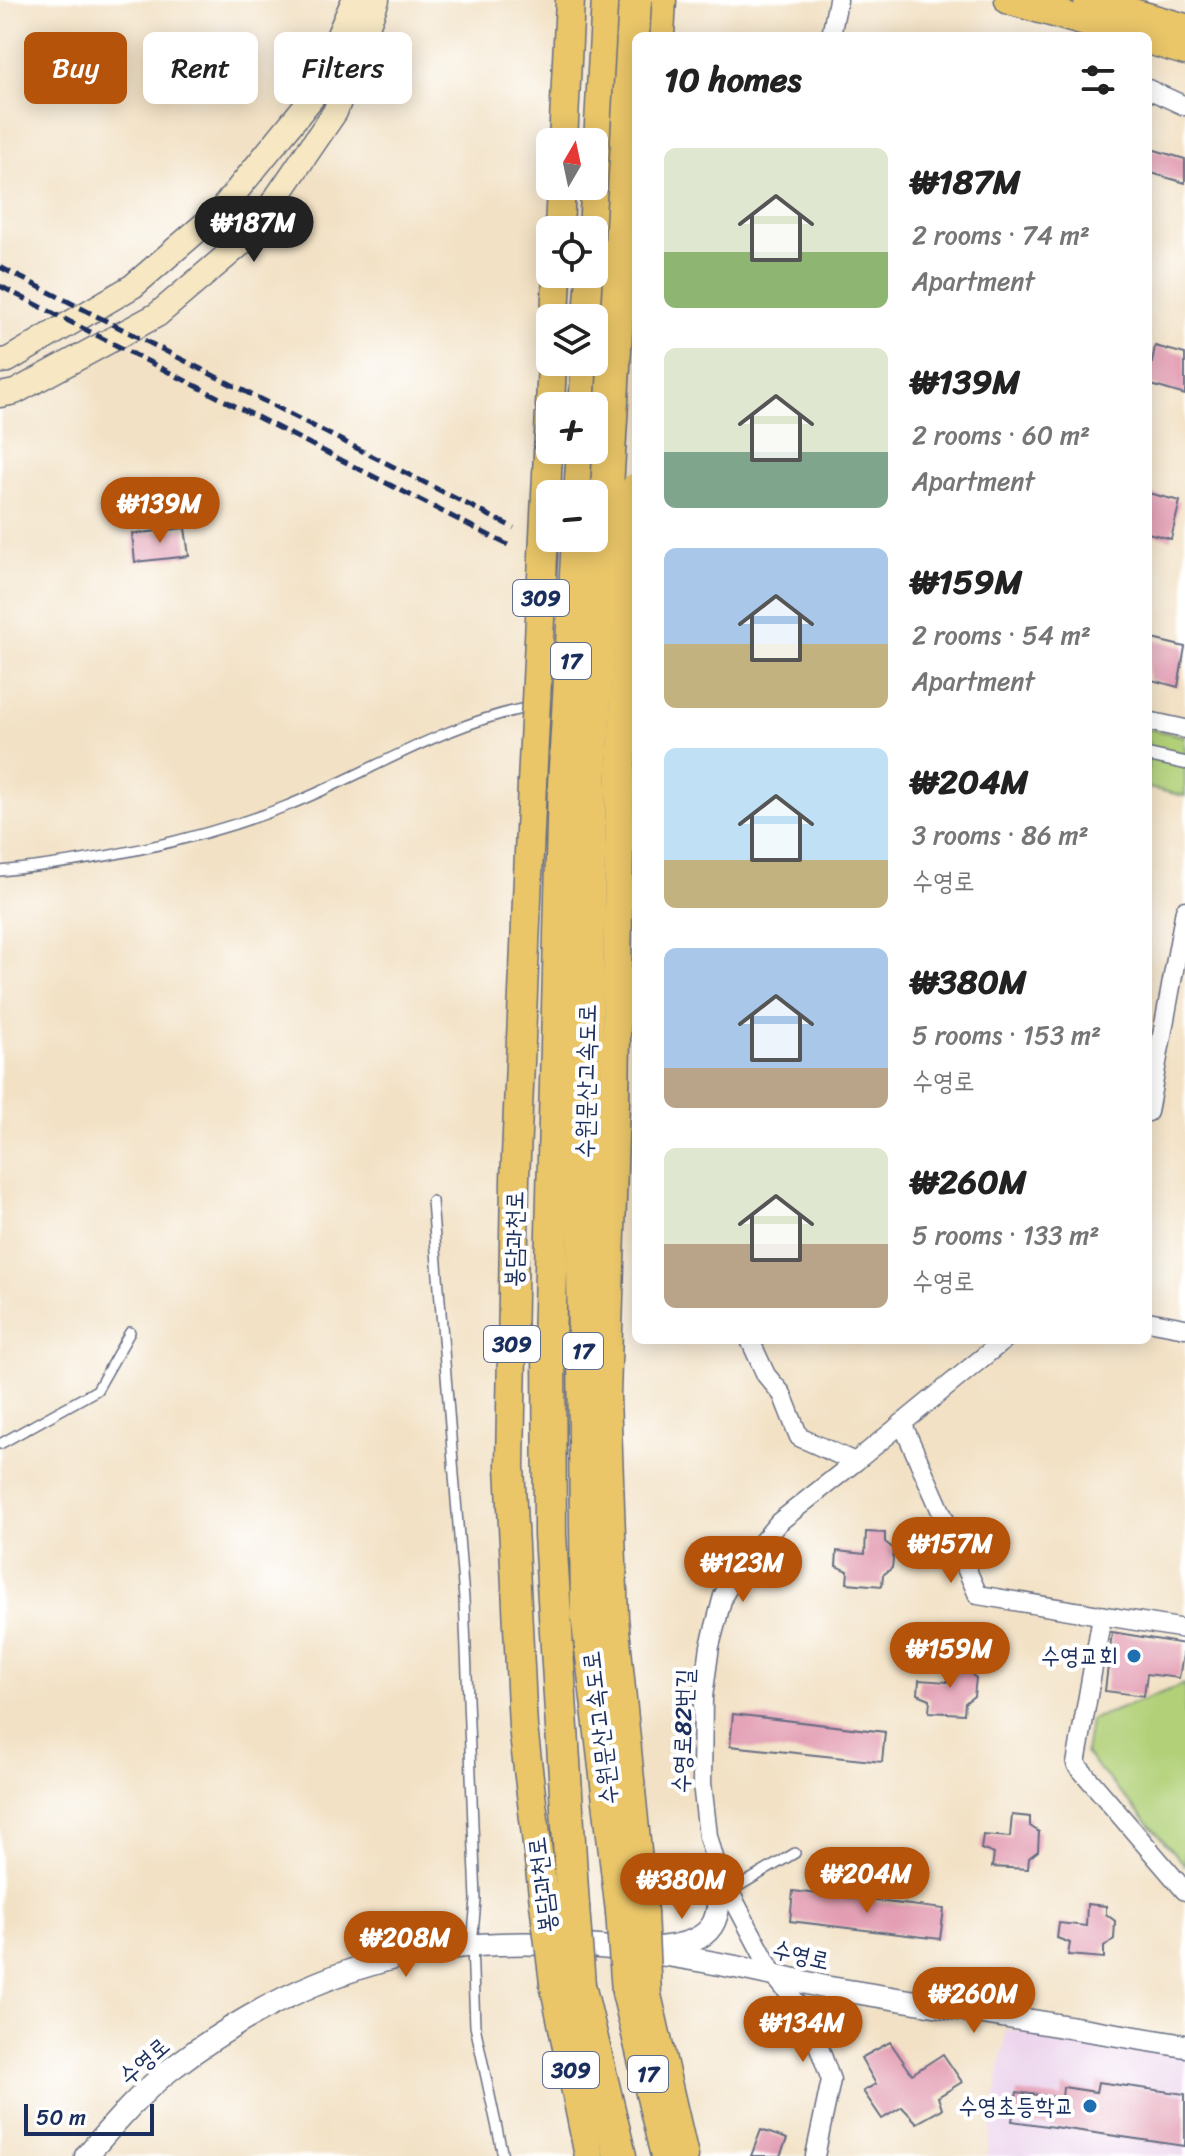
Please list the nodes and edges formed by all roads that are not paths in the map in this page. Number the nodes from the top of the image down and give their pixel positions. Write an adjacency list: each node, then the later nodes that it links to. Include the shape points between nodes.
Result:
1 (354, 0): 22 (main road, via 311,99 221,210 133,286)
2 (377, 0): 23 (main road, via 335,112 251,235 157,315 15,392)
3 (570, 0): 20 (main road)
4 (608, 0): 21 (highway)
5 (635, 0): 11 (highway, 수원문산고속도로 / 17, bridge)
6 (662, 0): 12 (main road)
7 (838, 0): 13 (street)
8 (1009, 0): 14 (main road)
9 (1088, 0): 10 (main road)
10 (1185, 28)
11 (633, 32)
12 (660, 32)
13 (832, 32)
14 (1118, 32)
15 (1152, 41): 16 (main road)
16 (1185, 51)
17 (632, 54): 38 (highway, 수원문산고속도로 / 17, bridge)
18 (1152, 91): 19 (street)
19 (1185, 106)
20 (564, 128)
21 (596, 216)
22 (0, 361)
23 (0, 395)
24 (547, 464): 57 (main road, 봉담과천로 / 309, bridge, via 515,1179 510,1466 523,1727)
25 (632, 514): 38 (main road, bridge)
26 (579, 552): 38 (highway, 수원문산고속도로 / 17, bridge)
27 (632, 688): 28 (lane)
28 (621, 689)
29 (606, 692): 30 (lane)
30 (591, 695)
31 (576, 698): 32 (lane)
32 (560, 701)
33 (545, 704): 39 (lane, via 447,733 285,807 226,826 99,859)
34 (1152, 722): 35 (street)
35 (1185, 729)
36 (1152, 756): 37 (street)
37 (1185, 763)
38 (591, 786): 57 (highway, 수원문산고속도로 / 17, via 549,1344); 62 (highway, 수원문산고속도로 / 17, bridge, via 583,1265 587,1614 633,1912)
39 (0, 871)
40 (1185, 910): 41 (street)
41 (1152, 1090)
42 (432, 1201): 58 (lane, via 464,1599 476,1900)
43 (1152, 1322): 44 (street)
44 (1185, 1328)
45 (130, 1332): 49 (lane, via 97,1390)
46 (752, 1344): 50 (street, via 782,1394 799,1437)
47 (999, 1344): 48 (street, 수영로82번길)
48 (902, 1423): 50 (street, 수영로82번길); 51 (street, via 978,1595)
49 (0, 1444)
50 (855, 1462): 54 (street, 수영로82번길, via 779,1522 723,1596 703,1697 702,1783)
51 (1102, 1616): 52 (street); 55 (street, via 1076,1764)
52 (1185, 1629)
53 (795, 1853): 56 (lane)
54 (717, 1868): 56 (street, 수영로82번길); 59 (street, via 718,1912 705,1935 691,1943)
55 (1185, 1891)
56 (729, 1892): 60 (street, 수영로82번길)
57 (558, 1905): 61 (highway, 수원문산고속도로 / 17, bridge)
58 (472, 1945): 59 (street, 수영로); 64 (street, 수영로, via 387,1959 314,1984 245,2017 168,2071); 65 (lane, via 475,2026)
59 (629, 1951): 60 (street, 수영로)
60 (773, 1974): 63 (street, 수영로, via 824,1987); 70 (street, 수영로82번길, via 808,2017 831,2080)
61 (566, 1984): 66 (main road, 309); 67 (highway, 수원문산고속도로 / 17)
62 (638, 1994): 68 (highway, 수원문산고속도로 / 17); 69 (main road)
63 (1185, 2046)
64 (86, 2156)
65 (503, 2156)
66 (589, 2156)
67 (620, 2156)
68 (667, 2156)
69 (684, 2156)
70 (815, 2156)

